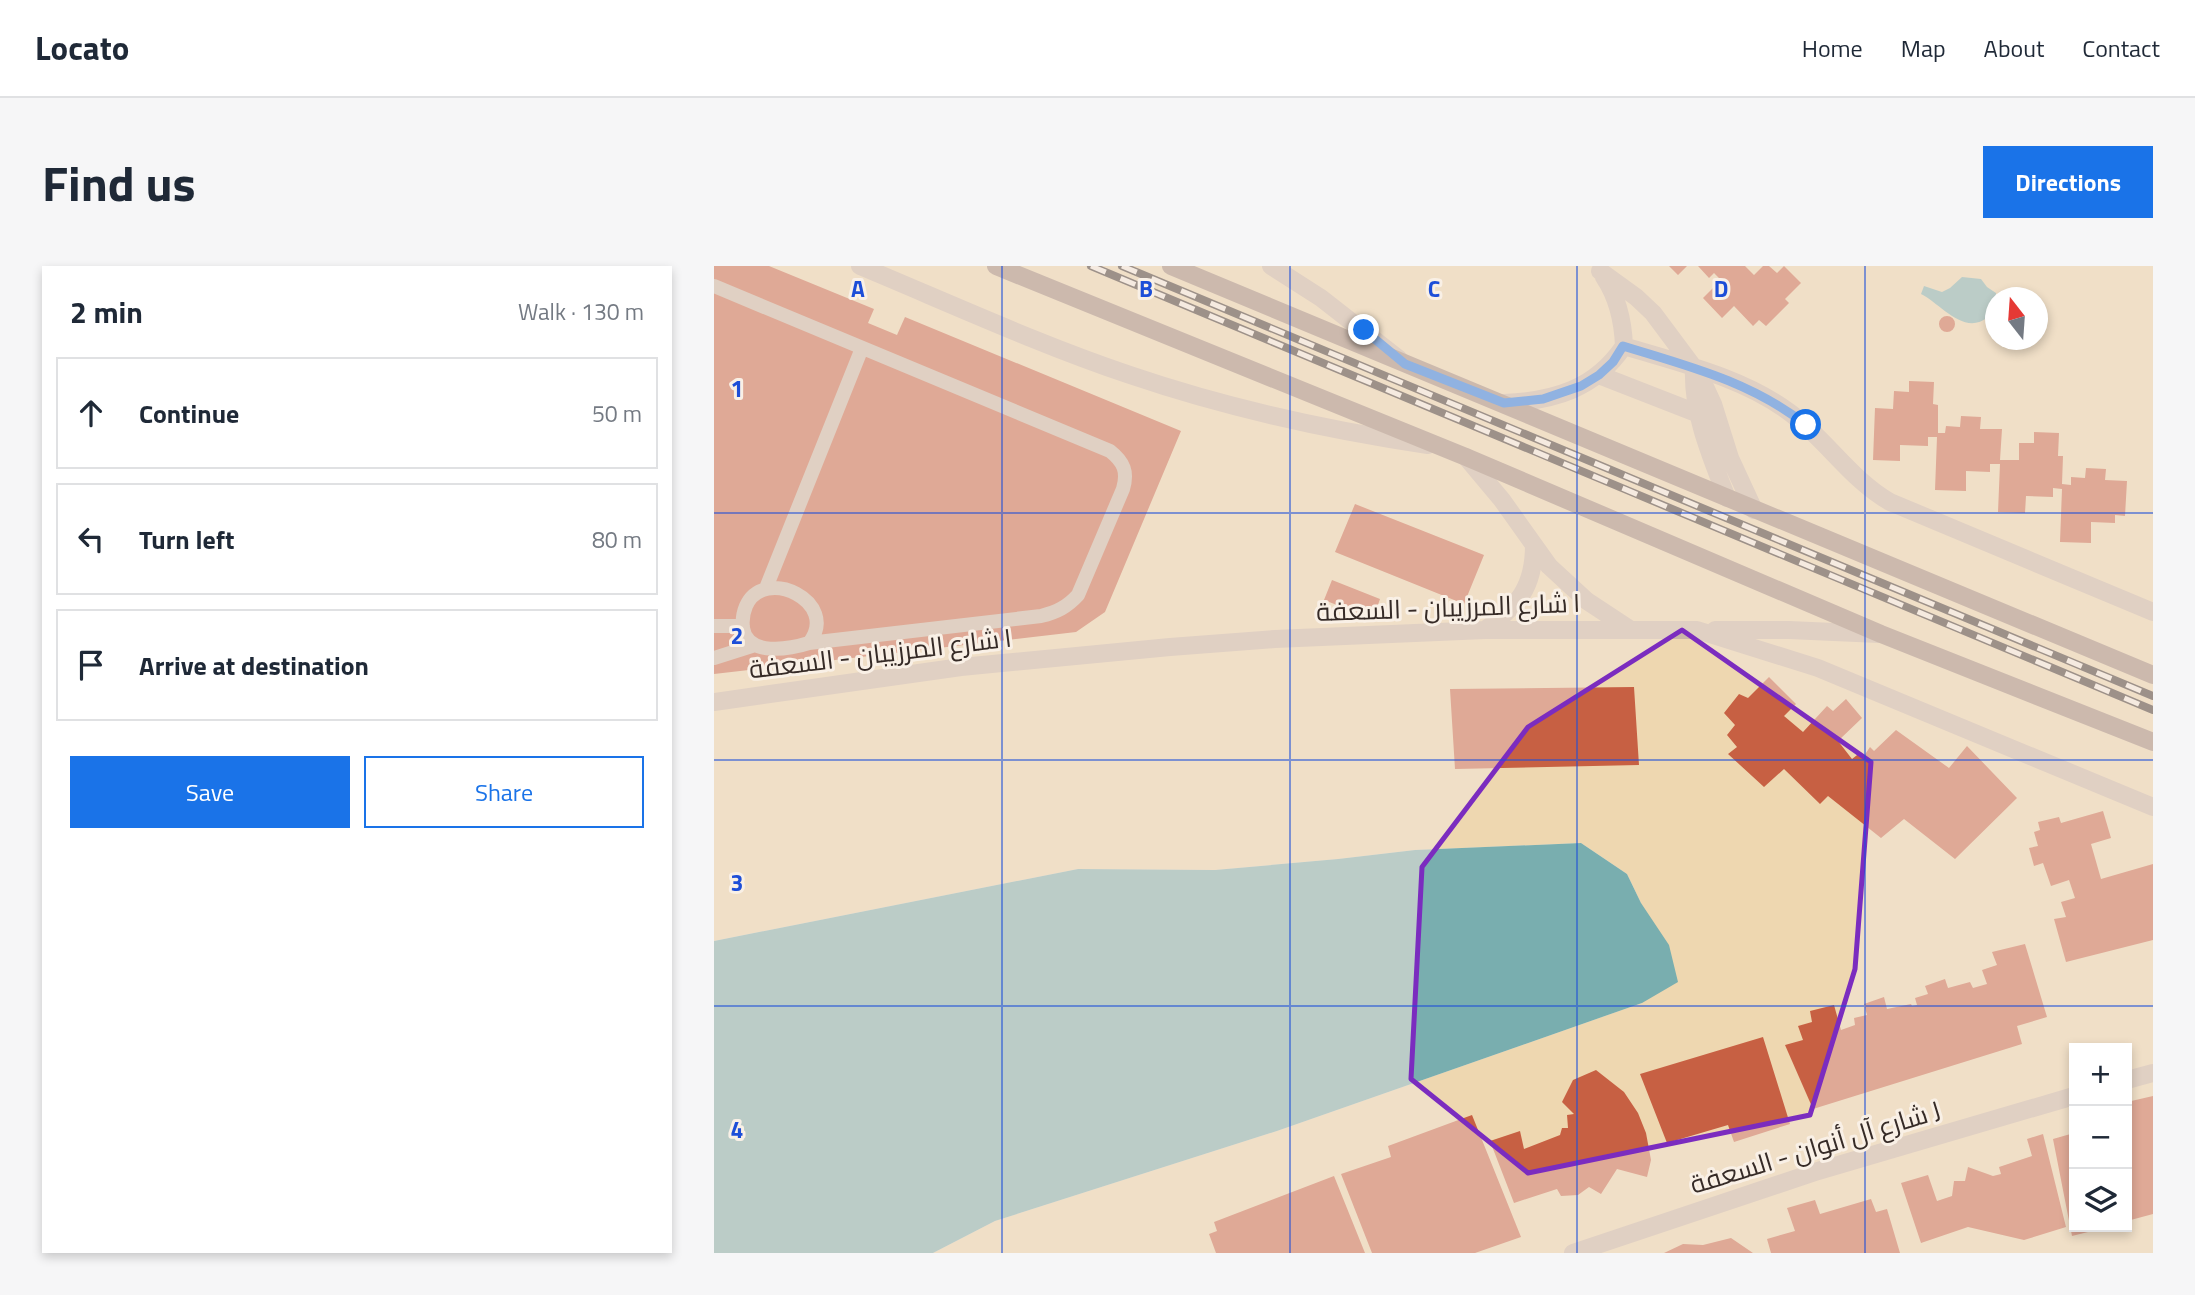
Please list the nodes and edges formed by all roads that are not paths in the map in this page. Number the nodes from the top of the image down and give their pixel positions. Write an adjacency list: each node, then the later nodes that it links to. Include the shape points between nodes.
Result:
1 (860, 266): 14 (street, via 1068,353 1191,394 1316,426)
2 (996, 266): 14 (main road)
3 (1171, 266): 9 (main road)
4 (1271, 266): 9 (street, via 1321,298)
5 (1598, 269): 7 (street, via 1618,307); 10 (street, via 1653,313)
6 (714, 286): 8 (lane)
7 (1623, 346): 10 (street); 11 (street)
8 (862, 348): 19 (lane); 27 (lane, via 1110,452 1125,467 1126,478 1078,595 1055,612)
9 (1405, 364): 12 (main road)
10 (1694, 368): 13 (street); 17 (street, via 1710,394 1730,458); 20 (street, via 1748,388 1788,410 1862,483 1890,502)
11 (1599, 375): 12 (street, via 1562,394); 13 (street)
12 (1504, 403): 16 (main road)
13 (1699, 414): 16 (street)
14 (1443, 448): 15 (main road)
15 (1466, 457): 18 (street); 26 (main road)
16 (1727, 498): 17 (main road)
17 (1754, 510): 30 (main road)
18 (1534, 545): 23 (street, via 1531,578 1524,592 1515,606); 24 (street, via 1567,584)
19 (766, 588): 22 (lane, via 747,603); 27 (lane, via 791,591 809,604 818,624)
20 (2153, 612)
21 (714, 626): 22 (lane)
22 (743, 626): 28 (lane)
23 (1485, 630): 24 (street, شارع المرزيبان - السعفة I); 31 (street, شارع المرزيبان - السعفة I, via 1275,639 1066,656)
24 (1630, 630): 25 (street, شارع المرزيبان - السعفة I)
25 (1697, 630): 26 (street); 33 (street, شارع المرزيبان - السعفة I, via 1818,668)
26 (1881, 634): 32 (main road)
27 (809, 643): 28 (lane, via 782,649)
28 (755, 645): 29 (lane)
29 (714, 659)
30 (2153, 675)
31 (714, 702)
32 (2153, 742)
33 (2153, 807)
34 (2153, 1073): 35 (street)
35 (2132, 1079)
36 (2069, 1097): 37 (street, شارع آل أنوان - السعفة J, via 1818,1171)
37 (1573, 1253)

